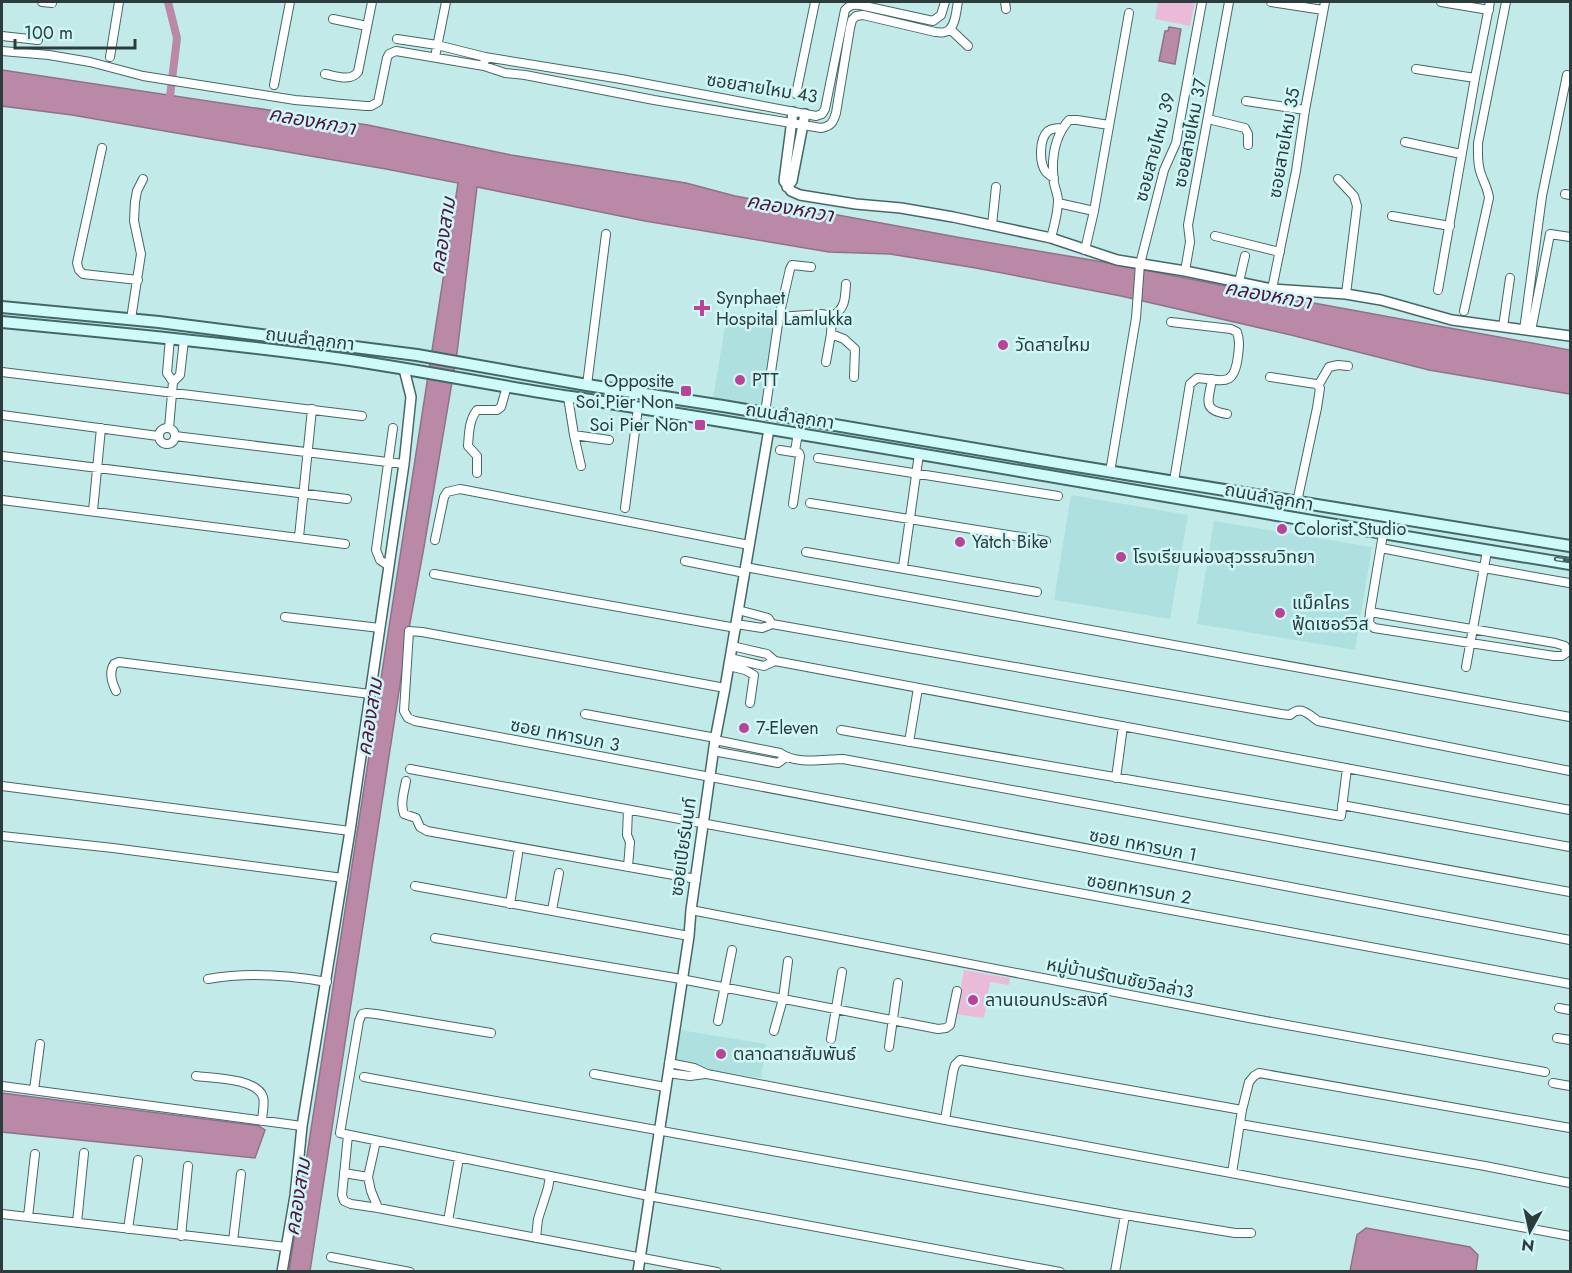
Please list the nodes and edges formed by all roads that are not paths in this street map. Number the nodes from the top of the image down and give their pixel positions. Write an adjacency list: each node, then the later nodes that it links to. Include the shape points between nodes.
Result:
1 (42, 2): 14 (street)
2 (119, 2): 27 (street)
3 (290, 2): 34 (street)
4 (372, 2): 19 (street)
5 (446, 2): 24 (street)
6 (815, 2): 35 (street)
7 (945, 2): 39 (street, ซอยสายไหม 43, via 941,15 933,21 849,6 825,109 816,116)
8 (958, 2): 20 (street)
9 (1202, 2): 66 (street, ซอยสายไหม 39, via 1176,143 1164,170)
10 (1229, 2): 40 (street, ซอยสายไหม 37)
11 (1271, 2): 15 (street)
12 (1441, 2): 16 (street)
13 (1506, 2): 77 (street, via 1478,143 1478,163 1489,198)
14 (52, 3)
15 (1324, 6): 37 (street, ซอยสายไหม 35)
16 (1490, 6): 33 (street)
17 (1129, 14): 43 (street)
18 (333, 19): 19 (street)
19 (368, 26): 31 (street, via 355,77)
20 (950, 29): 25 (street); 42 (street, via 935,32 856,16 850,28 833,122 821,128)
21 (2, 36): 23 (street)
22 (398, 39): 24 (street)
23 (38, 40)
24 (437, 45): 28 (street); 29 (street)
25 (968, 46)
26 (2, 51): 28 (street, via 90,62 143,76 304,101 371,106 378,102 389,54 396,51)
27 (110, 57)
28 (435, 57): 29 (street)
29 (485, 61): 38 (street, ซอยสายไหม 43, via 656,86); 41 (street, via 505,73)
30 (1416, 69): 33 (street)
31 (325, 74)
32 (1567, 75): 84 (street, via 1542,196)
33 (1475, 78): 48 (street)
34 (274, 85)
35 (796, 94)
36 (1246, 102): 37 (street)
37 (1305, 110): 64 (street, ซอยสายไหม 35)
38 (793, 112): 39 (street, ซอยสายไหม 43); 41 (street)
39 (805, 114): 42 (street)
40 (1208, 119): 46 (street, via 1245,128); 68 (street, ซอยสายไหม 37, via 1188,225 1190,242)
41 (790, 123): 42 (street); 52 (street, via 784,181)
42 (803, 125): 52 (street, via 792,181)
43 (1109, 125): 44 (street, via 1068,120); 55 (street)
44 (1062, 128): 49 (street, via 1053,152); 49 (street, via 1046,133 1041,150 1046,172)
45 (1405, 142): 48 (street)
46 (1248, 145)
47 (102, 148): 70 (street, via 77,263 83,274)
48 (1461, 154): 58 (street)
49 (1054, 178): 54 (street)
50 (143, 179): 70 (street, via 137,191 134,221 141,254)
51 (1338, 179): 75 (street, via 1354,196 1357,206)
52 (787, 187): 57 (street, via 800,195)
53 (996, 187): 57 (street)
54 (1058, 203): 55 (street); 62 (street)
55 (1094, 211): 63 (street)
56 (1392, 216): 58 (street)
57 (992, 225): 62 (street)
58 (1450, 226): 74 (street)
59 (606, 234): 97 (street)
60 (1215, 236): 64 (street)
61 (1570, 237): 84 (street, via 1550,234)
62 (1051, 238): 63 (street)
63 (1085, 250): 66 (street)
64 (1280, 252): 73 (street, ซอยสายไหม 35)
65 (1245, 256): 71 (street)
66 (1139, 266): 68 (street); 129 (street, ซอยสายไหม 39, via 1136,318)
67 (811, 267): 79 (street, via 792,265)
68 (1185, 271): 71 (street)
69 (1510, 278): 83 (street)
70 (138, 280): 80 (street)
71 (1239, 282): 73 (street)
72 (846, 284): 78 (street, via 843,305)
73 (1272, 289): 75 (street)
74 (1438, 290)
75 (1346, 294): 83 (street, via 1452,320)
76 (2, 307): 80 (main road, ถนนลำลูกกา)
77 (1464, 311)
78 (832, 316): 79 (street); 85 (street)
79 (779, 317): 104 (street)
80 (131, 319): 97 (main road, ถนนลำลูกกา, via 417,355)
81 (2, 322): 87 (main road, ถนนลำลูกกา)
82 (1171, 322): 95 (street, via 1236,332 1239,343 1235,374 1226,380)
83 (1503, 327): 84 (street)
84 (1527, 330): 86 (street)
85 (831, 334): 89 (street); 93 (street, via 855,349)
86 (1570, 336)
87 (170, 338): 88 (main road, ถนนลำลูกกา); 96 (street, via 167,373)
88 (184, 340): 91 (main road, ถนนลำลูกกา); 96 (street, via 180,375)
89 (826, 362)
90 (1348, 366): 99 (street, via 1329,367)
91 (409, 370): 98 (main road, ถนนลำลูกกา); 126 (street, via 411,397)
92 (2, 372): 100 (street)
93 (854, 377)
94 (1270, 377): 99 (street)
95 (1212, 379): 105 (street, via 1210,408); 132 (street, via 1197,378 1190,384)
96 (173, 382): 100 (street)
97 (587, 385): 104 (main road, ถนนลำลูกกา)
98 (507, 386): 101 (main road, ถนนลำลูกกา); 130 (street, via 501,407 477,410 473,415 468,446 477,456)
99 (1318, 386): 137 (street, via 1320,394)
100 (172, 394): 103 (street); 109 (street)
101 (568, 397): 102 (main road, ถนนลำลูกกา); 113 (street)
102 (638, 408): 111 (main road, ถนนลำลูกกา); 140 (street)
103 (312, 409): 107 (street); 119 (street)
104 (765, 413): 117 (main road, ถนนลำลูกกา)
105 (1227, 414)
106 (2, 415): 108 (street)
107 (362, 416)
108 (101, 428): 114 (street); 128 (street)
109 (169, 428): 114 (street, via 162,429); 115 (street)
110 (393, 428): 124 (street)
111 (769, 429): 112 (main road, ถนนลำลูกกา); 148 (street, ซอยเปียร์นนท์)
112 (798, 433): 120 (street); 121 (main road, ถนนลำลูกกา)
113 (574, 435): 116 (street); 127 (street)
114 (158, 436): 115 (street, via 164,444)
115 (175, 436): 119 (street)
116 (609, 440)
117 (966, 447): 125 (main road); 129 (main road, ถนนลำลูกกา)
118 (780, 450): 120 (street)
119 (308, 451): 124 (street); 133 (street)
120 (795, 451): 139 (street, via 801,459)
121 (919, 454): 125 (main road, ถนนลำลูกกา); 131 (street)
122 (2, 456): 128 (street)
123 (818, 458): 131 (street)
124 (388, 462): 126 (street); 155 (street, via 376,550 380,560)
125 (966, 462): 143 (main road, ถนนลำลูกกา)
126 (404, 464): 155 (street)
127 (581, 466)
128 (97, 468): 133 (street); 141 (street)
129 (1110, 472): 132 (main road, ถนนลำลูกกา)
130 (477, 473)
131 (916, 473): 134 (street); 142 (street)
132 (1174, 481): 137 (main road, ถนนลำลูกกา)
133 (303, 494): 135 (street); 144 (street)
134 (1058, 496)
135 (347, 499)
136 (2, 500): 141 (street)
137 (1297, 502): 149 (main road, ถนนลำลูกกา)
138 (810, 503): 142 (street)
139 (793, 504)
140 (624, 508)
141 (93, 511): 144 (street)
142 (909, 520): 146 (street); 156 (street)
143 (1383, 534): 150 (street); 151 (main road, ถนนลำลูกกา)
144 (299, 537): 147 (street)
145 (435, 540): 148 (street, via 444,497 447,492 460,489)
146 (1046, 541)
147 (345, 544)
148 (749, 545): 158 (street, ซอยเปียร์นนท์)
149 (1570, 546)
150 (1381, 548): 157 (street); 163 (street)
151 (1487, 550): 154 (main road, ถนนลำลูกกา); 157 (street)
152 (806, 552): 156 (street)
153 (685, 561): 158 (street)
154 (1570, 564)
155 (389, 566): 168 (street)
156 (903, 567): 161 (street)
157 (1484, 568): 160 (street); 169 (street)
158 (745, 570): 162 (street, ซอยเปียร์นนท์); 184 (street)
159 (434, 574): 167 (street)
160 (1569, 583)
161 (1037, 592)
162 (738, 610): 166 (street, via 768,618); 167 (street, ซอยเปียร์นนท์)
163 (1370, 612): 165 (street); 170 (street, via 1374,628)
164 (285, 617): 168 (street)
165 (1424, 621): 169 (street); 170 (street)
166 (772, 624): 167 (street, via 762,628); 193 (street, via 1281,714 1301,710 1318,721)
167 (736, 626): 173 (street, ซอยเปียร์นนท์)
168 (380, 628): 181 (street)
169 (1473, 629): 171 (street); 172 (street)
170 (1422, 635): 172 (street)
171 (1529, 638): 174 (street); 174 (street, via 1562,644 1566,653 1554,656)
172 (1471, 643): 174 (street); 177 (street)
173 (732, 646): 175 (street, via 767,654); 176 (street, ซอยเปียร์นนท์)
174 (1527, 652)
175 (775, 661): 176 (street, via 764,666); 179 (street)
176 (729, 662): 178 (street, ซอยเปียร์นนท์); 182 (street, via 753,675)
177 (1466, 667)
178 (725, 688): 187 (street, ซอยเปียร์นนท์); 194 (street, ซอย ทหารบก 3, via 409,632 404,711 408,718)
179 (918, 688): 185 (street); 188 (street)
180 (116, 691): 181 (street, via 112,668 119,662)
181 (370, 694): 202 (street)
182 (750, 704)
183 (585, 714): 187 (street)
184 (1570, 717)
185 (1123, 726): 191 (street); 195 (street)
186 (841, 730): 188 (street)
187 (715, 739): 189 (street, ซอยเปียร์นนท์); 190 (street)
188 (909, 742): 195 (street)
189 (713, 751): 190 (street, via 778,763); 194 (street, ซอยเปียร์นนท์)
190 (786, 757): 211 (street, via 802,761 843,759)
191 (1347, 768): 198 (street); 200 (street)
192 (410, 769): 199 (street, ซอยทหารบก 2)
193 (1570, 771)
194 (709, 778): 201 (street, ซอยเปียร์นนท์); 217 (street, ซอย ทหารบก 1)
195 (1116, 778): 198 (street, via 1341,816)
196 (406, 781): 206 (street, via 404,814 416,818 420,827 428,831)
197 (2, 786): 202 (street)
198 (1342, 805): 204 (street)
199 (628, 810): 201 (street, ซอยทหารบก 2); 206 (street)
200 (1570, 810)
201 (702, 822): 209 (street, ซอยเปียร์นนท์); 225 (street, ซอยทหารบก 2)
202 (350, 831): 208 (street)
203 (2, 836): 208 (street)
204 (1570, 847)
205 (518, 854): 212 (street)
206 (628, 867): 209 (street)
207 (559, 873): 213 (street)
208 (343, 878): 223 (street)
209 (696, 879): 214 (street, ซอยเปียร์นนท์)
210 (415, 886): 212 (street)
211 (1570, 892)
212 (510, 904): 213 (street)
213 (552, 910): 215 (street)
214 (691, 910): 215 (street, ซอยเปียร์นนท์); 242 (street, หมู่บ้านรัตนชัยวิลล่า3)
215 (689, 936): 222 (street, ซอยเปียร์นนท์)
216 (435, 938): 222 (street)
217 (1570, 940)
218 (732, 950): 226 (street)
219 (788, 960): 228 (street)
220 (842, 972): 230 (street)
221 (208, 979): 223 (street, via 259,975)
222 (681, 979): 226 (street); 241 (street, ซอยเปียร์นนท์)
223 (327, 982): 255 (street)
224 (898, 983): 232 (street)
225 (1570, 984)
226 (725, 988): 228 (street); 233 (street)
227 (957, 991): 232 (street, via 951,1022 946,1028)
228 (783, 999): 230 (street); 234 (street)
229 (1558, 1008): 231 (street)
230 (835, 1009): 232 (street); 237 (street)
231 (1570, 1010)
232 (893, 1019): 240 (street)
233 (718, 1022)
234 (774, 1031)
235 (491, 1033): 258 (street, via 362,1014 340,1133)
236 (1557, 1038): 238 (street)
237 (831, 1039)
238 (1570, 1040)
239 (40, 1044): 250 (street)
240 (889, 1047)
241 (668, 1068): 249 (street, ซอยเปียร์นนท์); 252 (street, via 693,1068 707,1074)
242 (1545, 1072)
243 (594, 1074): 249 (street)
244 (196, 1076): 253 (street, via 252,1086 263,1097)
245 (364, 1077): 257 (street)
246 (1553, 1083): 248 (street)
247 (2, 1086): 250 (street)
248 (1570, 1086)
249 (665, 1087): 257 (street, ซอยเปียร์นนท์)
250 (34, 1090): 253 (street)
251 (1242, 1110): 252 (street, via 960,1060 953,1072); 254 (street); 256 (street, via 1249,1082 1259,1073)
252 (945, 1120): 266 (street)
253 (262, 1122): 255 (street)
254 (1240, 1124): 266 (street); 270 (street)
255 (302, 1126): 284 (street)
256 (1570, 1128)
257 (659, 1131): 271 (street, ซอยเปียร์นนท์); 274 (street)
258 (348, 1135): 259 (street); 265 (street)
259 (376, 1141): 262 (street); 269 (street)
260 (84, 1153): 277 (street)
261 (35, 1154): 275 (street)
262 (459, 1158): 268 (street); 276 (street)
263 (138, 1160): 278 (street)
264 (188, 1166): 280 (street)
265 (344, 1173): 269 (street); 272 (street, via 344,1201)
266 (1232, 1173): 281 (street)
267 (241, 1174): 283 (street)
268 (550, 1176): 271 (street); 282 (street)
269 (368, 1177): 272 (street)
270 (1570, 1183)
271 (649, 1196): 286 (street, ซอยเปียร์นนท์); 291 (street)
272 (378, 1208): 276 (street)
273 (2, 1214): 275 (street)
274 (1125, 1215): 279 (street); 292 (street)
275 (28, 1217): 277 (street)
276 (448, 1221): 282 (street)
277 (77, 1223): 278 (street)
278 (128, 1229): 280 (street)
279 (1251, 1233)
280 (181, 1236): 283 (street)
281 (1570, 1236)
282 (536, 1238): 286 (street)
283 (233, 1241): 284 (street)
284 (286, 1247): 287 (street)
285 (331, 1257): 288 (street)
286 (640, 1257): 289 (street, ซอยเปียร์นนท์); 290 (street)
287 (282, 1272)
288 (410, 1272)
289 (638, 1272)
290 (717, 1272)
291 (1060, 1272)
292 (1115, 1272)

